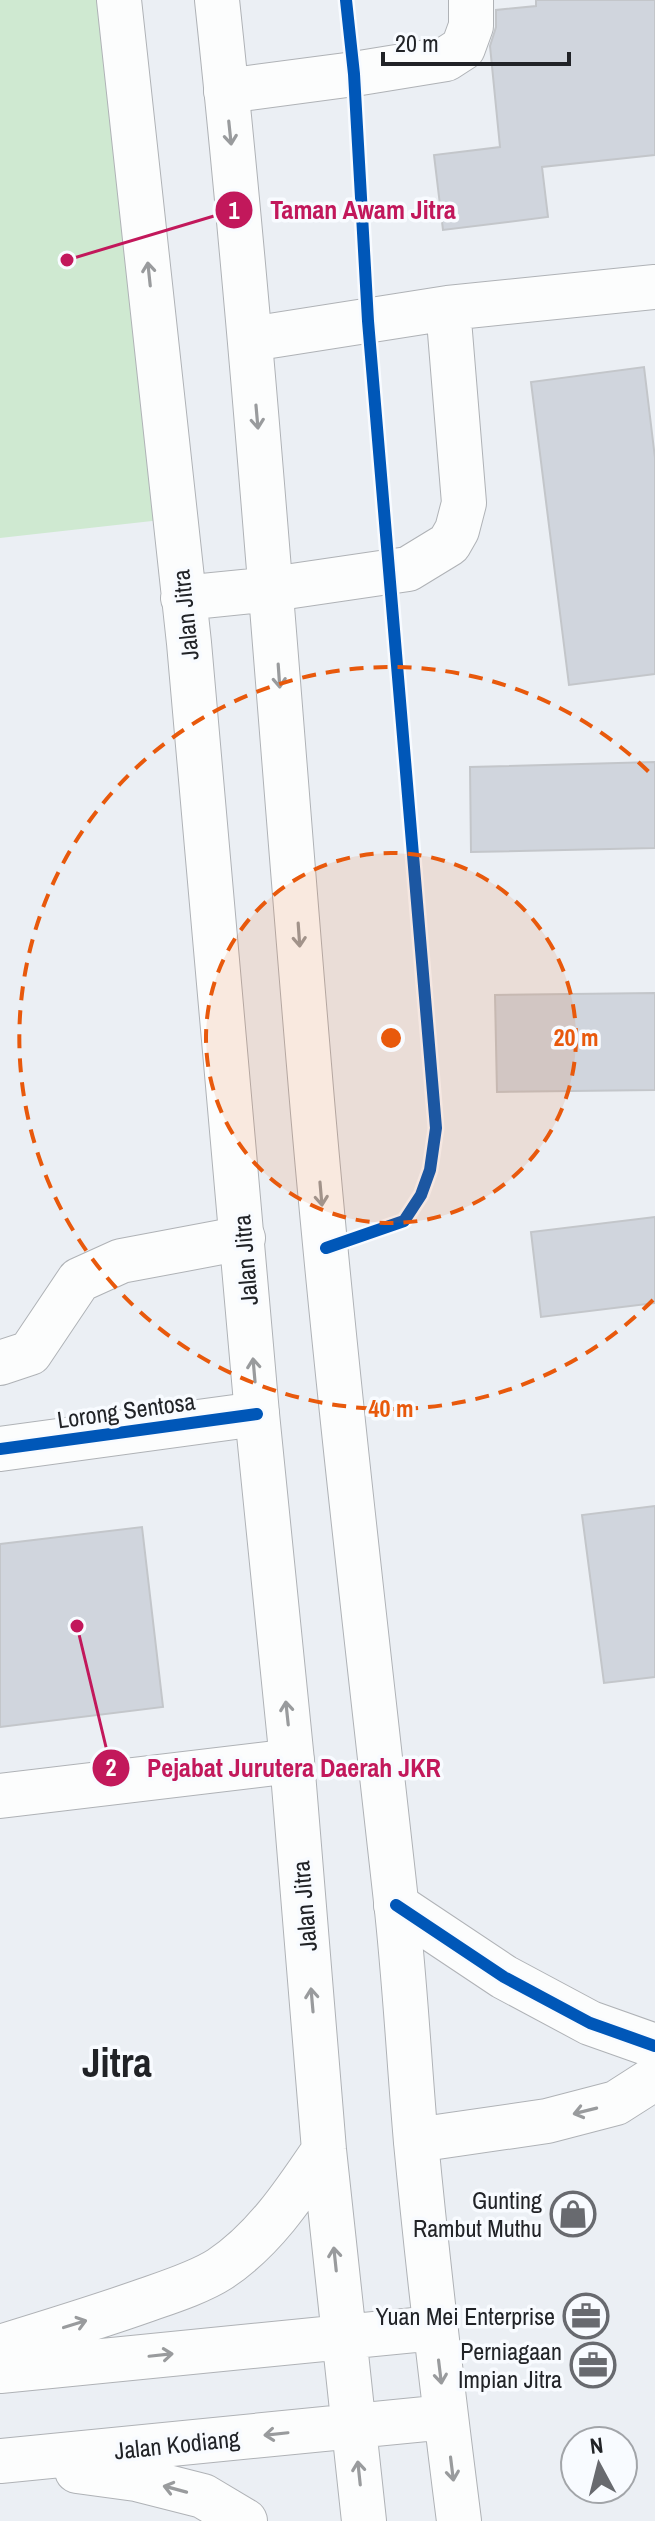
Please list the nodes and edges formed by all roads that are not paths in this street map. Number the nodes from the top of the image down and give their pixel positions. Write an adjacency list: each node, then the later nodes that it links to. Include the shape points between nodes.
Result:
1 (119, 0): 9 (main road, Jalan Jitra, one-way to 1)
2 (217, 0): 4 (main road)
3 (471, 0): 4 (main road, via 471,26 463,48 446,59)
4 (226, 91): 7 (main road, one-way to 7)
5 (655, 287): 6 (main road)
6 (448, 308): 7 (main road); 8 (main road, via 464,503 449,544 408,569)
7 (251, 339): 8 (main road, one-way to 8)
8 (272, 589): 9 (main road); 16 (main road, one-way to 16, via 310,1083)
9 (183, 598): 10 (main road, Jalan Jitra)
10 (243, 1238): 11 (main road, via 121,1261 79,1280 30,1353); 12 (main road, Jalan Jitra, one-way to 10)
11 (0, 1363)
12 (257, 1414): 13 (main road, Lorong Sentosa); 14 (main road, Jalan Jitra, one-way to 12)
13 (0, 1449)
14 (292, 1761): 15 (main road); 20 (main road, Jalan Jitra, one-way to 14)
15 (0, 1796)
16 (396, 1905): 17 (main road, via 504,1977 590,2023); 19 (main road)
17 (655, 2046)
18 (655, 2078): 19 (main road, one-way to 19, via 602,2107 547,2121)
19 (416, 2140): 21 (main road)
20 (324, 2150): 22 (main road, Jalan Jitra, one-way to 20); 23 (main road, one-way to 20, via 166,2293 219,2270 292,2198)
21 (435, 2328): 22 (main road); 25 (main road, one-way to 25)
22 (343, 2336): 24 (main road, one-way to 22); 26 (main road, Jalan Jitra)
23 (0, 2347)
24 (0, 2371)
25 (446, 2417): 26 (main road, Jalan Kodiang); 30 (main road, one-way to 30)
26 (354, 2426): 27 (main road, Jalan Kodiang, one-way to 27); 29 (main road, Jalan Jitra, one-way to 26)
27 (0, 2461): 28 (main road, one-way to 27, via 203,2496 136,2479)
28 (245, 2521)
29 (364, 2521)
30 (459, 2521)

